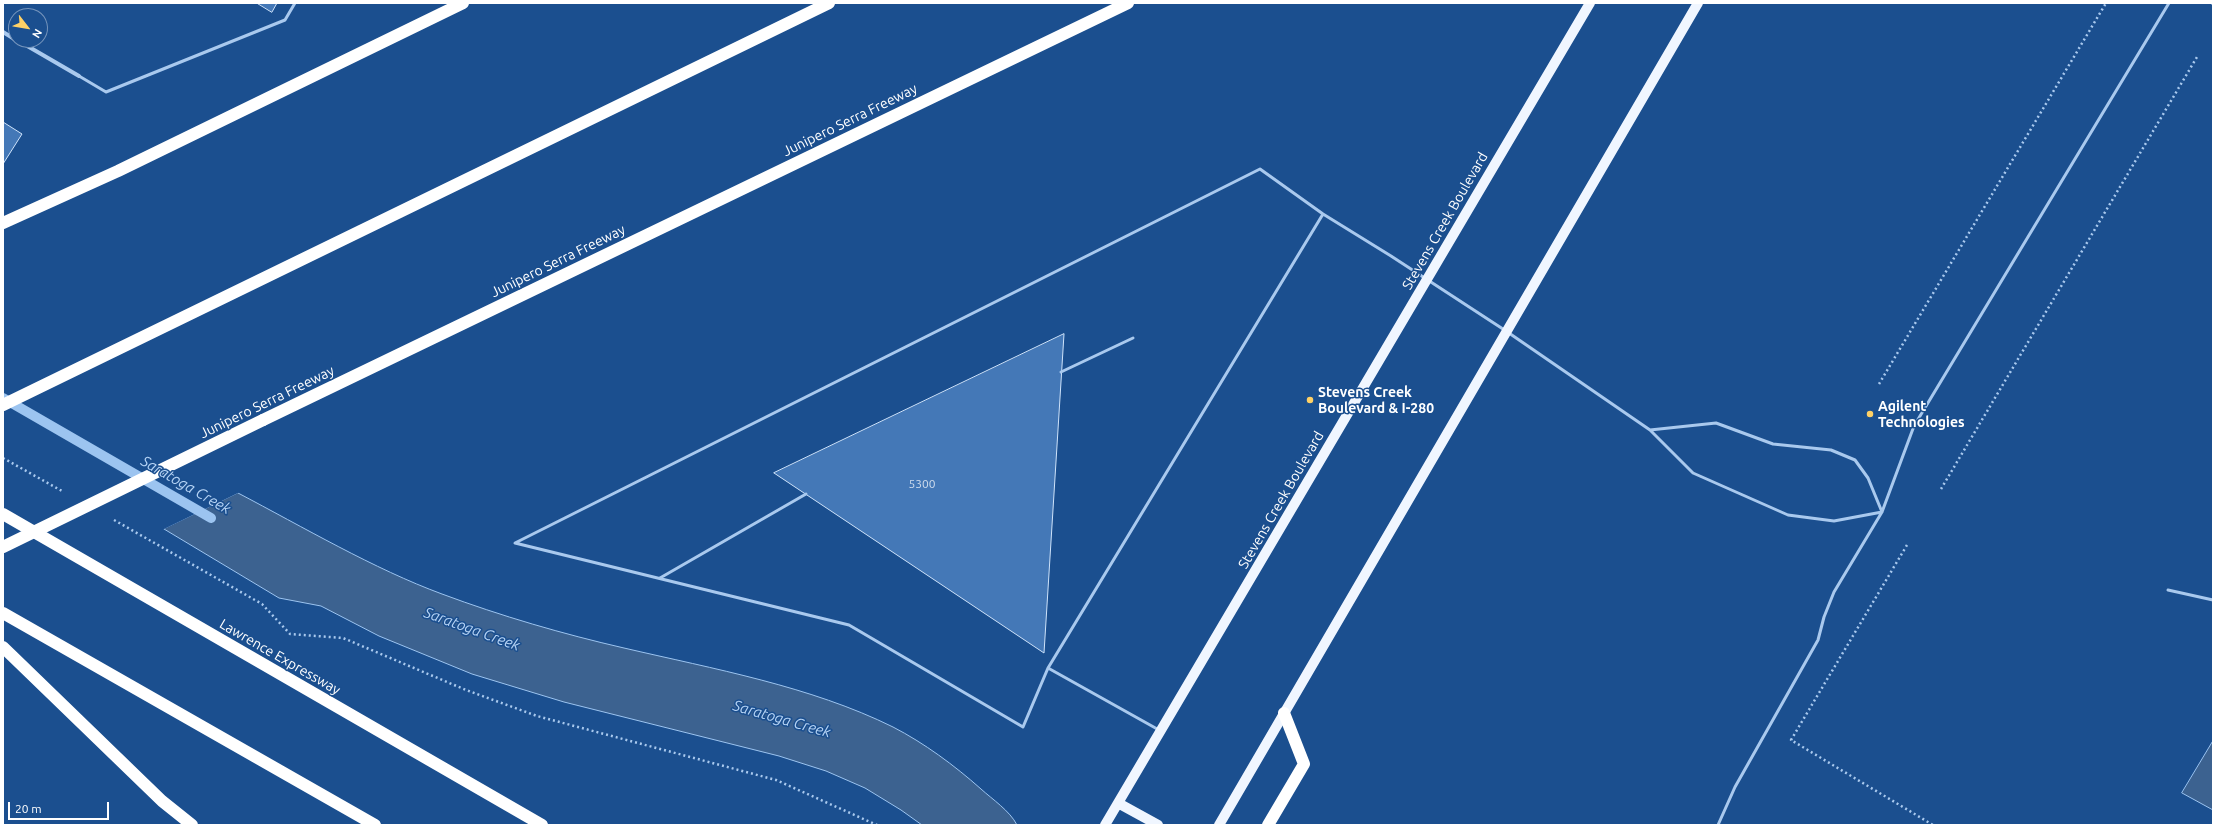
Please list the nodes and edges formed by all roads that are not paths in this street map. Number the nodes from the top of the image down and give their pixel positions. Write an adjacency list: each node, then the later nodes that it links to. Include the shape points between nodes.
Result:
1 (295, 3): 9 (lane, via 285,20 106,92)
2 (463, 3): 11 (highway, via 118,171)
3 (829, 3): 16 (highway)
4 (1128, 3): 21 (highway, Junipero Serra Freeway, bridge)
5 (1590, 3): 12 (main road, Stevens Creek Boulevard)
6 (1698, 3): 13 (main road)
7 (2169, 3): 19 (lane, via 1914,426)
8 (30, 48): 9 (street)
9 (79, 76)
10 (1323, 214): 12 (lane); 22 (lane, via 1260,169 514,543); 27 (lane)
11 (3, 223)
12 (1427, 280): 13 (lane); 29 (main road, Stevens Creek Boulevard)
13 (1506, 331): 17 (lane); 28 (main road)
14 (1133, 338): 15 (lane)
15 (1061, 372)
16 (3, 405)
17 (1650, 430): 19 (lane, via 1693,473 1788,515 1834,521); 19 (lane, via 1716,423 1773,444 1831,450 1855,460 1868,478)
18 (806, 494): 22 (lane)
19 (1882, 512): 38 (lane, via 1834,592 1818,640 1735,786)
20 (3, 514): 33 (highway, Lawrence Expressway)
21 (3, 547)
22 (660, 579): 27 (lane, via 849,625 1023,727)
23 (2168, 590): 24 (lane)
24 (2213, 600)
25 (3, 613): 32 (highway)
26 (3, 647): 31 (highway, via 162,801)
27 (1048, 668): 29 (lane)
28 (1284, 713): 36 (main road); 37 (highway, via 1304,764)
29 (1160, 732): 30 (main road, Stevens Creek Boulevard)
30 (1118, 803): 34 (main road, Stevens Creek Boulevard); 35 (main road)
31 (192, 825)
32 (375, 825)
33 (542, 825)
34 (1104, 825)
35 (1158, 825)
36 (1218, 825)
37 (1268, 825)
38 (1718, 825)

